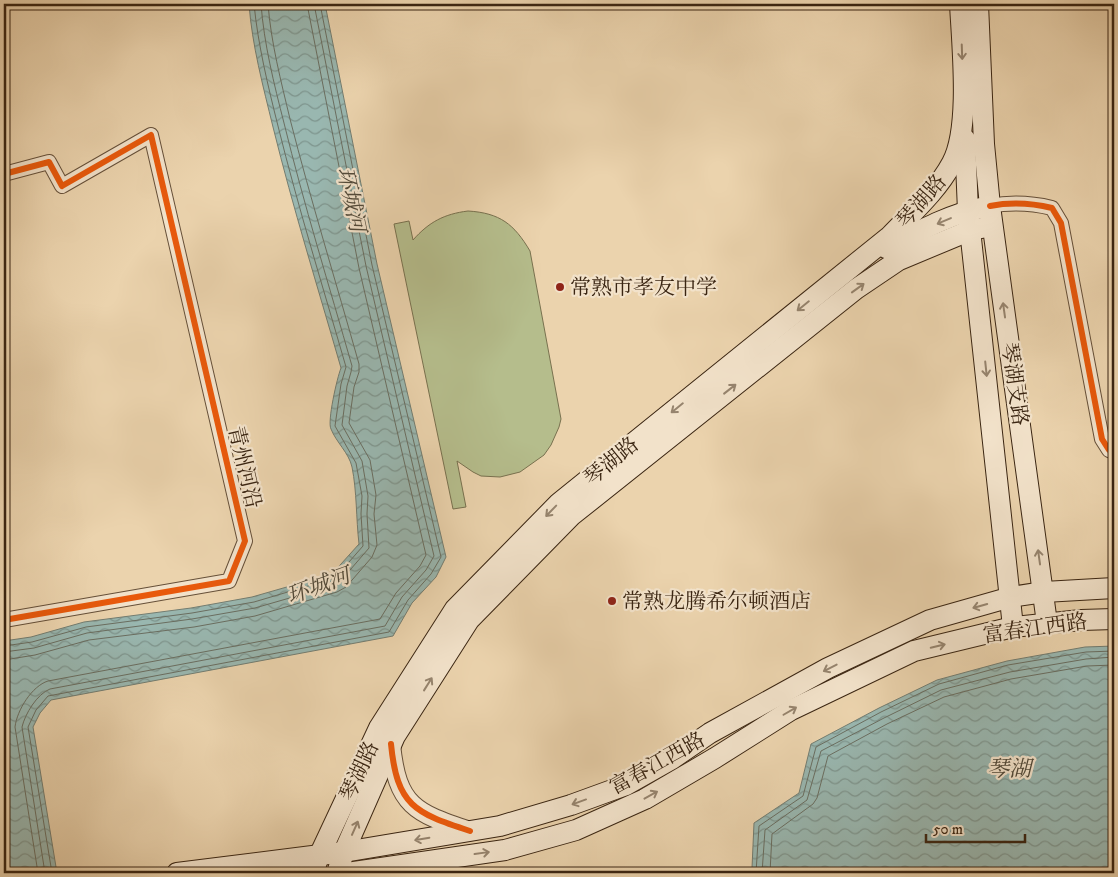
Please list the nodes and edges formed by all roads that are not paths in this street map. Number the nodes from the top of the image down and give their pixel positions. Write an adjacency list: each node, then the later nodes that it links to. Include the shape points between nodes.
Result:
1 (960, 4): 3 (main road, 琴湖路, one-way to 3)
2 (978, 4): 6 (main road, 琴湖支路, via 984,144)
3 (964, 102): 5 (main road, 琴湖路); 8 (main road, 琴湖路, via 959,147 935,189 890,236)
4 (4, 174): 14 (street, 青州河沿, via 49,162 62,186 150,135 245,541 229,581)
5 (967, 182): 7 (main road, 琴湖支路)
6 (991, 216): 7 (main road); 9 (street, via 1005,203 1033,204 1052,208 1061,223 1102,439); 11 (main road, 琴湖支路, one-way to 6)
7 (970, 220): 8 (main road, one-way to 8, via 924,230 882,250); 12 (main road, 琴湖支路, one-way to 12); 17 (main road, 琴湖路, one-way to 7, via 469,620 571,516 856,289 899,260)
8 (832, 283): 20 (main road, 琴湖路, one-way to 20, via 559,503 455,609 379,728)
9 (1114, 452)
10 (1114, 588): 11 (main road, 富春江西路)
11 (1044, 592): 12 (main road, 富春江西路); 15 (main road, 琴湖支路)
12 (1011, 598): 16 (main road, 琴湖支路); 18 (main road, 富春江西路, one-way to 18, via 930,620 828,668 626,785 500,826)
13 (1114, 619): 15 (main road, 富春江西路)
14 (4, 620)
15 (1047, 623): 16 (main road, 富春江西路)
16 (1014, 627): 23 (main road, 富春江西路, one-way to 16, via 505,850 576,830 644,799 791,710 862,675 914,651)
17 (391, 744): 18 (street, via 398,783 410,803 433,818); 19 (main road, 琴湖路, one-way to 17)
18 (470, 831): 19 (main road, 富春江西路, one-way to 19)
19 (344, 852): 20 (main road, 富春江西路); 22 (main road, 琴湖路)
20 (316, 864): 21 (main road, 富春江西路)
21 (177, 873)
22 (337, 873)
23 (347, 873)

